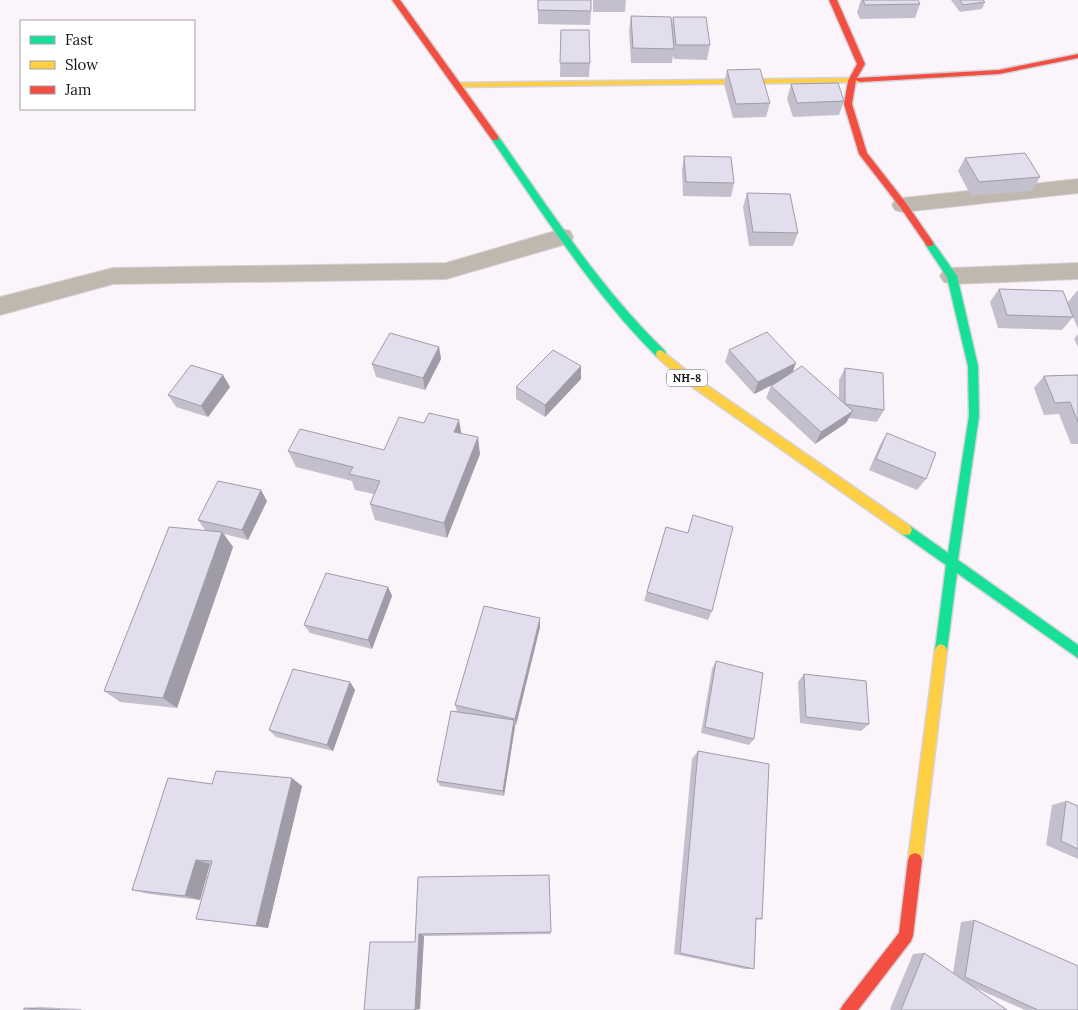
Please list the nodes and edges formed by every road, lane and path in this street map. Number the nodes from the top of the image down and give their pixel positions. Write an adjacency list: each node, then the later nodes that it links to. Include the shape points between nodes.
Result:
1 (396, 0): 5 (main road, NH-8)
2 (833, 0): 4 (main road, via 860,64)
3 (1078, 56): 4 (main road, via 999,72)
4 (852, 81): 5 (main road); 7 (main road, via 848,104 863,154)
5 (457, 85): 8 (main road, NH-8)
6 (1078, 186): 7 (street)
7 (903, 205): 10 (main road)
8 (562, 237): 11 (street, via 446,271 113,276); 12 (main road, NH-8, via 616,307 688,378)
9 (1078, 271): 10 (street)
10 (952, 276): 12 (main road, via 973,366 974,416)
11 (0, 306)
12 (952, 562): 13 (main road, NH-8); 14 (main road, via 906,936)
13 (1078, 652)
14 (848, 1010)

